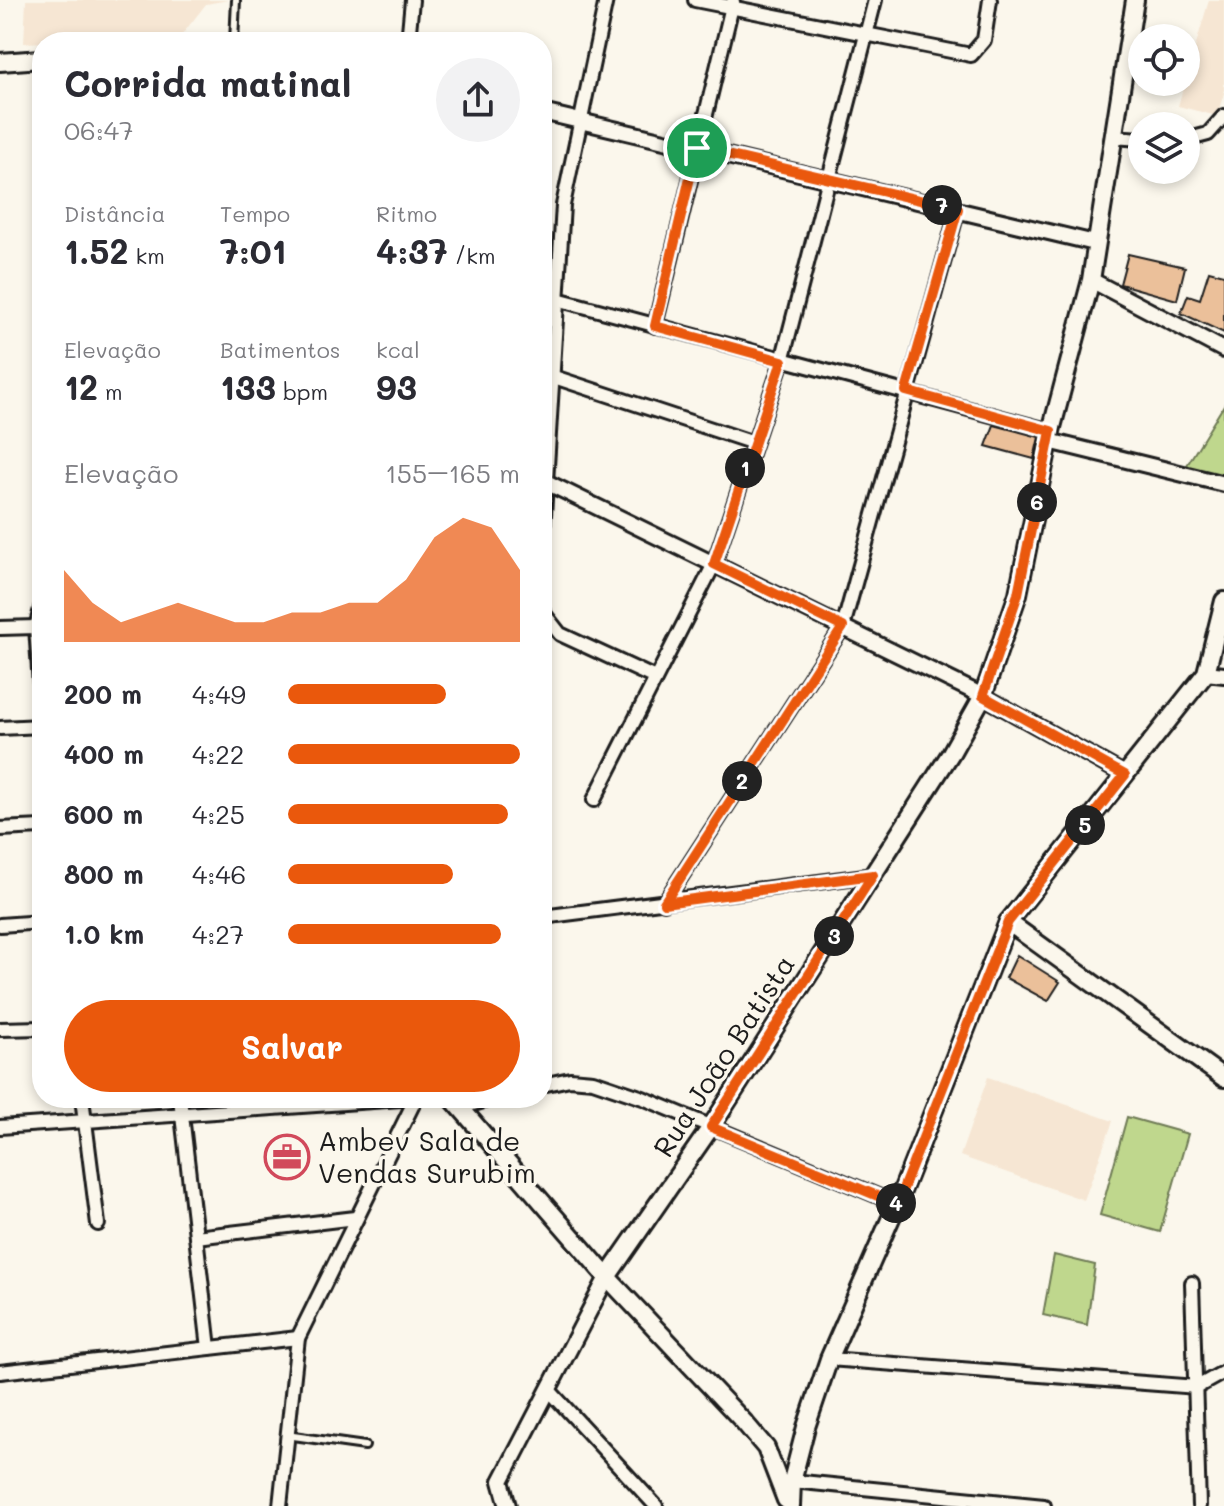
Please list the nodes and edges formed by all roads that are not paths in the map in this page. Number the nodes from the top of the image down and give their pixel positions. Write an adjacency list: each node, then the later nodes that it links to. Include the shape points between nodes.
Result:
1 (236, 0): 9 (lane)
2 (412, 0): 10 (street)
3 (606, 0): 15 (street)
4 (695, 0): 8 (street)
5 (875, 0): 11 (street)
6 (990, 0): 11 (street, via 984,40 971,55)
7 (1135, 0): 18 (main road, Rua João Batista)
8 (733, 4): 11 (street); 20 (street)
9 (234, 32)
10 (409, 32)
11 (866, 37): 21 (street)
12 (32, 60): 13 (main road)
13 (0, 62)
14 (552, 114): 15 (street)
15 (579, 120): 20 (street); 26 (street, via 568,171)
16 (1222, 120): 17 (street)
17 (1200, 136)
18 (1112, 137): 19 (street); 23 (main road, Rua João Batista)
19 (1128, 138)
20 (697, 148): 21 (street); 27 (street)
21 (831, 179): 22 (street); 30 (street)
22 (958, 209): 23 (street); 32 (street)
23 (1095, 243): 24 (main road, Rua João Batista)
24 (1091, 280): 29 (street); 33 (main road, Rua João Batista)
25 (552, 296): 26 (street)
26 (556, 297): 27 (street); 28 (street)
27 (655, 326): 30 (street)
28 (552, 331)
29 (1224, 350)
30 (782, 361): 32 (street); 34 (street)
31 (552, 376): 34 (street)
32 (906, 391): 33 (street); 41 (street)
33 (1050, 436): 35 (street); 46 (main road, Rua João Batista, via 1018,594)
34 (754, 443): 37 (street)
35 (1224, 484)
36 (552, 485): 37 (street)
37 (714, 564): 41 (street); 45 (street)
38 (1224, 601): 43 (main road)
39 (552, 624): 45 (street, via 560,634)
40 (32, 627): 42 (street)
41 (843, 627): 46 (street); 54 (street)
42 (0, 628)
43 (1206, 673): 44 (street); 49 (main road)
44 (1224, 675)
45 (655, 678): 50 (street)
46 (983, 696): 49 (street); 53 (main road, Rua João Batista)
47 (32, 726): 48 (street)
48 (0, 728)
49 (1125, 775): 56 (main road)
50 (594, 800)
51 (32, 827): 52 (street)
52 (0, 829)
53 (873, 875): 54 (street); 71 (main road, Rua João Batista)
54 (664, 903): 55 (street)
55 (552, 916)
56 (1008, 922): 61 (main road); 72 (main road)
57 (32, 923): 58 (street)
58 (0, 925)
59 (32, 1028): 60 (street)
60 (0, 1029)
61 (1224, 1078)
62 (552, 1083): 71 (street, via 593,1081)
63 (83, 1108): 69 (street)
64 (181, 1108): 68 (street)
65 (270, 1108): 68 (street)
66 (411, 1108): 73 (street)
67 (460, 1108): 76 (main road)
68 (182, 1114): 69 (street); 75 (street)
69 (85, 1121): 70 (street); 74 (street)
70 (0, 1127)
71 (711, 1127): 72 (street); 76 (main road, Rua João Batista)
72 (897, 1204): 80 (main road)
73 (355, 1218): 75 (street); 78 (street)
74 (98, 1224)
75 (196, 1237): 79 (street)
76 (607, 1277): 84 (street); 91 (main road, via 766,1448)
77 (1192, 1283): 83 (street)
78 (298, 1338): 79 (street); 85 (street)
79 (209, 1348): 81 (street)
80 (829, 1359): 83 (street); 87 (main road)
81 (0, 1372)
82 (1224, 1372): 83 (street)
83 (1197, 1387): 93 (street)
84 (549, 1390): 89 (street, via 501,1481); 90 (street)
85 (286, 1435): 86 (lane); 88 (street)
86 (365, 1446)
87 (792, 1481): 91 (main road); 92 (street)
88 (280, 1506)
89 (508, 1506)
90 (656, 1506)
91 (789, 1506)
92 (1044, 1506)
93 (1199, 1506)

